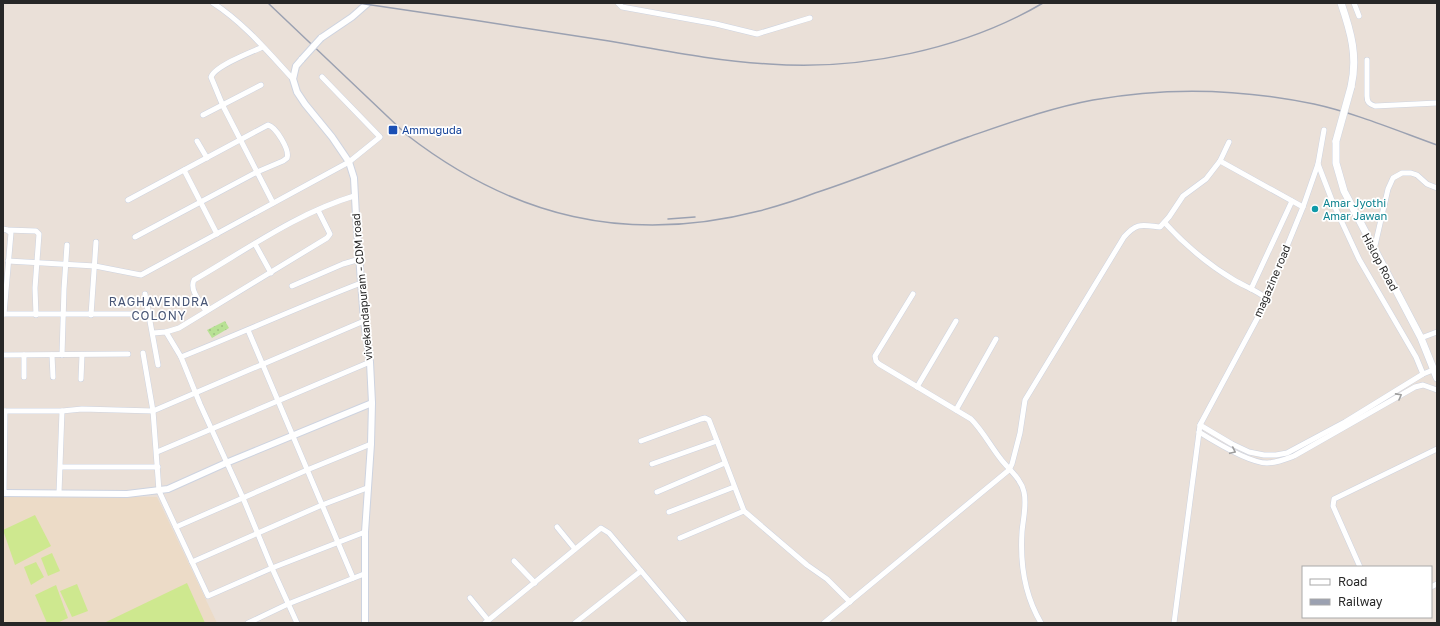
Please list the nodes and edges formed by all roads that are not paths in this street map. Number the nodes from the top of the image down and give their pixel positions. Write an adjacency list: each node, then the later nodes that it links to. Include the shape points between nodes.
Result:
1 (213, 3): 8 (street, via 226,11)
2 (368, 3): 11 (street, bridge, via 321,38 296,66)
3 (618, 3): 7 (street, via 622,7 757,34)
4 (1341, 3): 41 (main road, Hislop Road, bridge, via 1354,50 1354,73 1336,141 1336,163 1340,182)
5 (1354, 3): 6 (street)
6 (1359, 16)
7 (810, 18)
8 (263, 47): 11 (street); 14 (street, via 215,70 211,77)
9 (1367, 60): 13 (street, via 1367,100 1371,105)
10 (322, 77): 21 (street, via 380,137)
11 (293, 79): 21 (street, vivekandapuram - CDM road, via 297,92 305,104)
12 (261, 85): 14 (street)
13 (1437, 103)
14 (223, 106): 15 (street); 17 (street)
15 (203, 115)
16 (1324, 130): 23 (street, magazine road)
17 (241, 140): 20 (street); 25 (street); 25 (street, via 268,125 273,127 285,147 287,158)
18 (197, 141): 20 (street)
19 (1229, 142): 22 (street)
20 (206, 158): 24 (street)
21 (349, 162): 27 (street, vivekandapuram - CDM road, via 354,178); 31 (street)
22 (1220, 162): 29 (street); 34 (street, via 1206,179 1183,196)
23 (1318, 164): 32 (street, magazine road); 80 (street, via 1359,259 1416,357)
24 (184, 170): 28 (street); 30 (street)
25 (257, 172): 30 (street); 31 (street)
26 (1437, 188): 41 (street, via 1411,173 1402,173 1393,178 1388,188)
27 (354, 196): 33 (street); 42 (street, vivekandapuram - CDM road)
28 (128, 200)
29 (1292, 201): 32 (street); 50 (street)
30 (201, 203): 36 (street); 37 (street)
31 (273, 203): 36 (street)
32 (1303, 207): 53 (street, magazine road)
33 (318, 210): 39 (street); 47 (street, via 330,234)
34 (1165, 223): 50 (street, via 1208,262); 111 (street, via 1160,227 1136,226 1124,237 1025,400 1020,433)
35 (5, 229): 43 (street, via 11,233); 44 (street, via 36,231 40,234)
36 (217, 234): 46 (street, via 140,275)
37 (135, 237)
38 (96, 242): 46 (street)
39 (255, 244): 47 (street); 54 (street, via 194,280 193,289)
40 (68, 245): 45 (street)
41 (1374, 250): 66 (main road, Hislop Road)
42 (360, 258): 48 (street, vivekandapuram - CDM road); 49 (street)
43 (8, 261): 44 (street); 55 (street)
44 (37, 262): 45 (street); 57 (street)
45 (66, 264): 46 (street); 58 (street)
46 (95, 266): 59 (street)
47 (271, 273): 54 (street)
48 (361, 283): 60 (street, vivekandapuram - CDM road); 62 (street)
49 (292, 286)
50 (1251, 289): 53 (street)
51 (145, 294): 56 (street)
52 (913, 294): 85 (street, via 875,356 879,364)
53 (1266, 298): 95 (street, magazine road)
54 (206, 311): 63 (street, via 179,328)
55 (4, 314): 57 (street)
56 (148, 314): 59 (street); 65 (street)
57 (36, 315): 58 (street)
58 (64, 315): 59 (street); 73 (street)
59 (91, 315)
60 (364, 321): 76 (street, vivekandapuram - CDM road); 78 (street)
61 (956, 321): 85 (street)
62 (248, 330): 75 (street); 78 (street)
63 (166, 332): 65 (street); 75 (street)
64 (1437, 332): 66 (street)
65 (153, 333): 77 (street)
66 (1421, 338): 79 (main road, Hislop Road)
67 (996, 339): 90 (street)
68 (143, 353): 93 (street)
69 (128, 354): 74 (street)
70 (3, 355): 71 (street)
71 (24, 355): 72 (street); 81 (street)
72 (52, 355): 73 (street); 82 (street)
73 (62, 355): 74 (street)
74 (82, 355): 84 (street)
75 (181, 357): 87 (street)
76 (370, 362): 88 (street); 89 (street, vivekandapuram - CDM road)
77 (158, 365)
78 (262, 365): 87 (street); 88 (street)
79 (1433, 370): 80 (street); 83 (main road, Hislop Road)
80 (1423, 374): 94 (street)
81 (24, 377)
82 (53, 377)
83 (1437, 378)
84 (81, 379)
85 (917, 387): 90 (street)
86 (1437, 390): 94 (street, one-way to 86, via 1415,387 1423,385)
87 (196, 392): 93 (street); 96 (street)
88 (278, 401): 96 (street); 98 (street)
89 (372, 403): 98 (street); 102 (street, vivekandapuram - CDM road)
90 (956, 410): 111 (street, via 976,424)
91 (4, 411): 92 (street); 116 (street)
92 (62, 411): 93 (street); 108 (street)
93 (153, 411): 104 (street)
94 (1355, 418): 99 (street)
95 (1200, 425): 97 (street, magazine road); 99 (street, via 1232,444 1264,455 1287,453)
96 (211, 428): 104 (street); 105 (street)
97 (1199, 432): 99 (street, one-way to 99, via 1243,456 1268,463 1294,456); 148 (street, magazine road)
98 (292, 435): 105 (street); 110 (street)
99 (1326, 435)
100 (641, 441): 101 (street, via 705,418 709,420)
101 (717, 441): 106 (street); 107 (street)
102 (371, 444): 110 (street); 113 (street, vivekandapuram - CDM road)
103 (1437, 449): 131 (street, via 1334,499 1333,506)
104 (157, 452): 109 (street)
105 (226, 463): 114 (street); 118 (street)
106 (725, 463): 112 (street); 115 (street)
107 (652, 464)
108 (61, 467): 109 (street); 117 (street)
109 (158, 467): 114 (street)
110 (307, 470): 118 (street); 119 (street)
111 (1009, 470): 138 (street); 147 (street, via 1024,490 1021,546 1023,573)
112 (734, 487): 120 (street); 121 (street)
113 (367, 488): 119 (street); 124 (street, vivekandapuram - CDM road)
114 (159, 491): 117 (street, via 127,494); 122 (street)
115 (657, 492)
116 (4, 493): 117 (street)
117 (60, 493)
118 (243, 498): 122 (street); 125 (street)
119 (322, 505): 125 (street); 127 (street)
120 (744, 511): 126 (street); 138 (street, via 827,579)
121 (669, 512)
122 (176, 527): 130 (street)
123 (557, 527): 128 (street)
124 (365, 532): 127 (street); 134 (street, vivekandapuram - CDM road)
125 (258, 534): 130 (street); 132 (street)
126 (680, 538)
127 (338, 542): 132 (street); 135 (street)
128 (575, 549): 133 (street, via 603,528); 136 (street)
129 (514, 561): 136 (street)
130 (192, 562): 132 (street, via 208,596)
131 (1360, 566)
132 (272, 568): 139 (street)
133 (641, 571): 144 (street); 145 (street)
134 (364, 574): 135 (street); 143 (street, vivekandapuram - CDM road)
135 (353, 578): 139 (street)
136 (535, 583): 140 (street)
137 (470, 598): 140 (street)
138 (850, 602): 146 (street)
139 (288, 604): 141 (street); 142 (street)
140 (487, 622)
141 (248, 623)
142 (297, 623)
143 (365, 623)
144 (575, 623)
145 (685, 623)
146 (824, 623)
147 (1041, 623)
148 (1174, 623)

